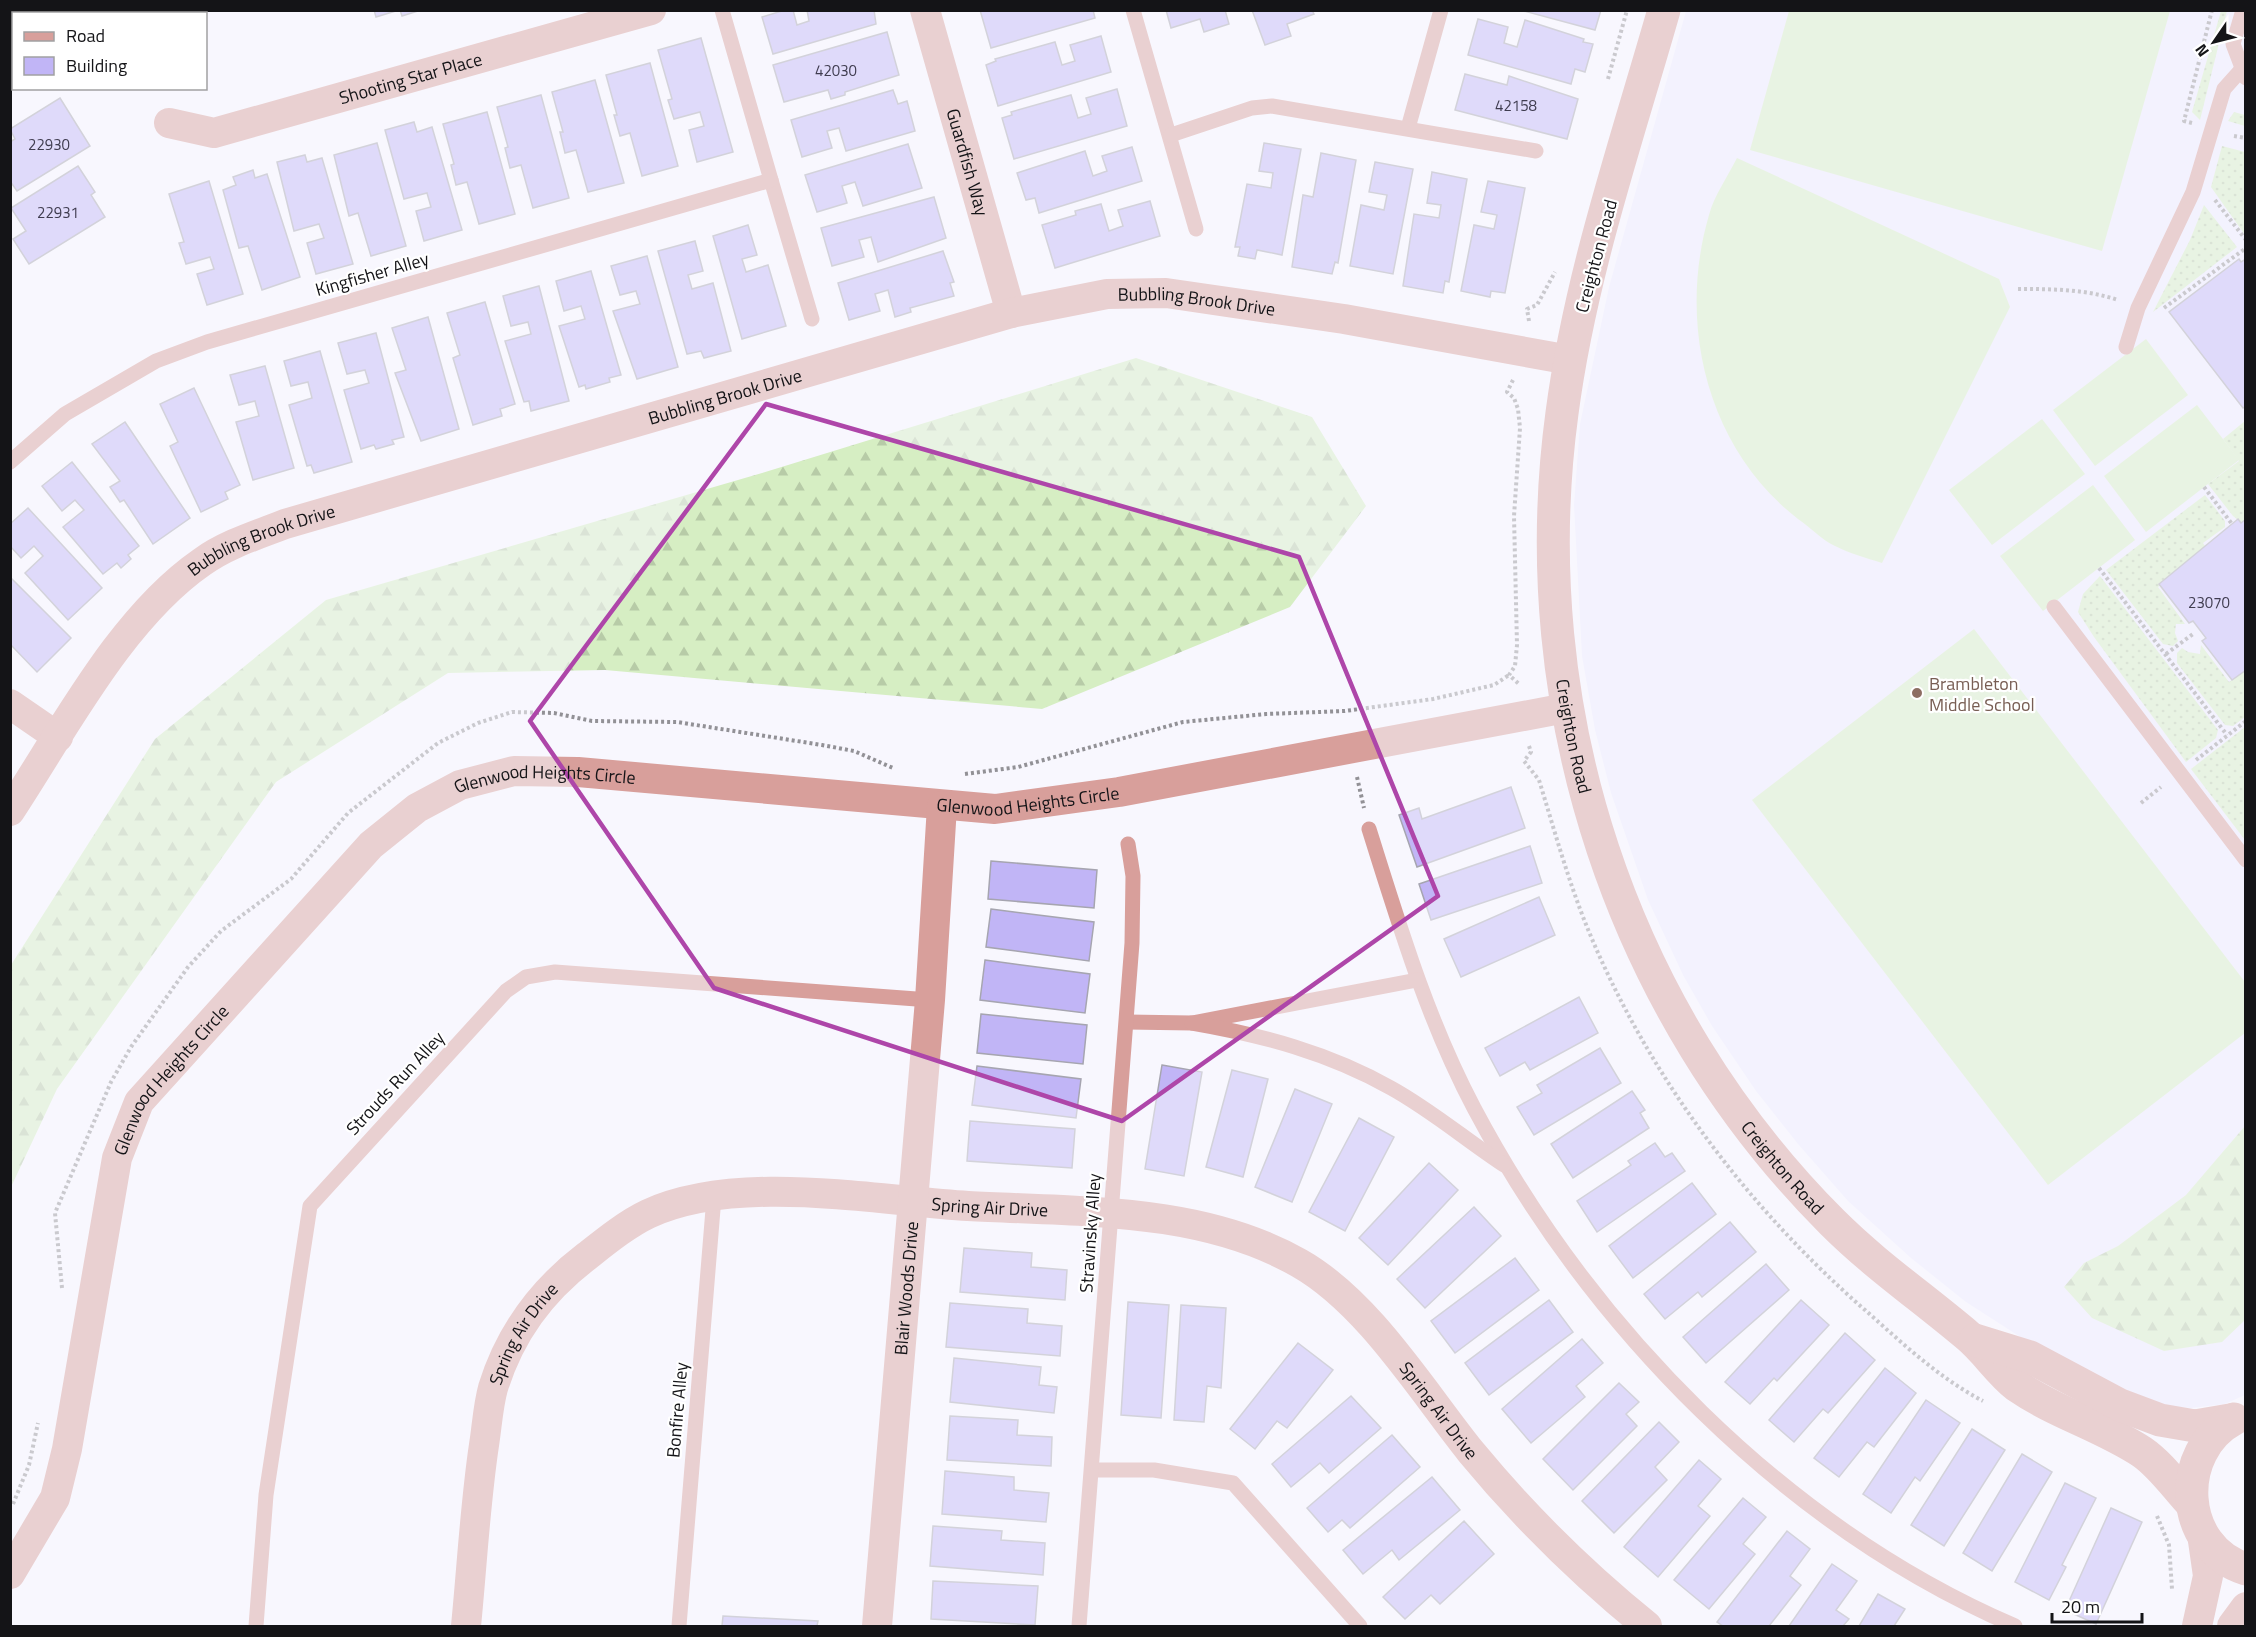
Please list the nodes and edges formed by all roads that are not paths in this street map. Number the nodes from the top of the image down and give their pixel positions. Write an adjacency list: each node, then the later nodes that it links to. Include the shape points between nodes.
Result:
1 (651, 10): 9 (street, Shooting Star Place, via 214,133)
2 (722, 10): 13 (lane)
3 (925, 10): 15 (street, Guardfish Way)
4 (1133, 10): 11 (lane)
5 (1441, 10): 10 (lane)
6 (1664, 10): 18 (street, Creighton Road)
7 (2243, 10): 8 (lane, via 2233,44)
8 (2243, 74): 17 (lane, via 2224,89 2198,177 2138,308)
9 (169, 123)
10 (1408, 128): 11 (lane, via 1272,106 1252,108); 12 (lane)
11 (1171, 135): 14 (lane)
12 (1536, 151)
13 (771, 180): 16 (lane); 19 (lane, Kingfisher Alley, via 218,339 156,361 65,414)
14 (1196, 229)
15 (1011, 313): 18 (street, Bubbling Brook Drive, via 1107,294 1166,293 1344,319); 23 (street, Bubbling Brook Drive, via 285,524 241,541 202,561 121,641)
16 (812, 319)
17 (2126, 347)
18 (1570, 360): 22 (street, Creighton Road, via 1561,417 1554,519 1554,616)
19 (10, 462)
20 (2054, 607): 28 (lane)
21 (10, 704): 23 (street)
22 (1566, 708): 24 (street, Glenwood Heights Circle, via 1053,802 995,809); 37 (street, Creighton Road, via 1583,790 1635,930 1683,1029 1726,1097 1790,1177 1833,1223 1897,1282)
23 (58, 737): 25 (street, Bubbling Brook Drive)
24 (942, 806): 30 (street, Blair Woods Drive); 43 (street, Glenwood Heights Circle, via 578,772 514,771 460,785 417,808 371,845 139,1102 117,1158 69,1438 55,1498)
25 (10, 811)
26 (1369, 829): 29 (lane)
27 (1128, 844): 31 (lane, Stravinsky Alley, via 1133,876)
28 (2246, 860)
29 (1417, 980): 32 (lane); 33 (lane, via 1473,1106)
30 (930, 1000): 35 (street, Blair Woods Drive); 47 (lane, Strouds Run Alley, via 555,972 526,977 506,991 310,1206 266,1494)
31 (1127, 1022): 32 (lane); 36 (lane, Stravinsky Alley)
32 (1192, 1023): 33 (lane, via 1311,1051 1363,1073 1419,1105)
33 (1507, 1167): 46 (lane, via 1593,1292 1641,1350 1710,1419 1809,1503 1871,1547)
34 (714, 1197): 35 (street, Spring Air Drive, via 763,1193); 48 (street, Spring Air Drive, via 648,1214 604,1243 560,1276 530,1310 505,1353 492,1393 481,1465); 49 (lane, Bonfire Alley)
35 (914, 1199): 36 (street, Spring Air Drive); 50 (street, Blair Woods Drive)
36 (1111, 1214): 39 (lane, Stravinsky Alley); 53 (street, Spring Air Drive, via 1246,1237 1302,1264 1342,1294 1388,1344 1474,1455 1550,1539)
37 (1971, 1338): 38 (street, Creighton Road, via 2030,1357 2120,1405 2160,1420 2195,1426); 40 (street, Creighton Road, via 2015,1384 2144,1454)
38 (2238, 1417): 40 (street, Creighton Road, via 2212,1436 2198,1456 2191,1479)
39 (1092, 1470): 51 (lane, Stravinsky Alley); 52 (lane, via 1154,1470 1233,1483)
40 (2191, 1503): 41 (street, Creighton Road)
41 (2202, 1534): 42 (street, Creighton Road, via 2218,1553); 45 (street, via 2208,1576)
42 (2246, 1569)
43 (10, 1574)
44 (2246, 1606): 54 (street)
45 (2200, 1615)
46 (2006, 1625)
47 (256, 1626)
48 (466, 1626)
49 (680, 1626)
50 (877, 1626)
51 (1079, 1626)
52 (1360, 1626)
53 (1647, 1626)
54 (2232, 1626)

